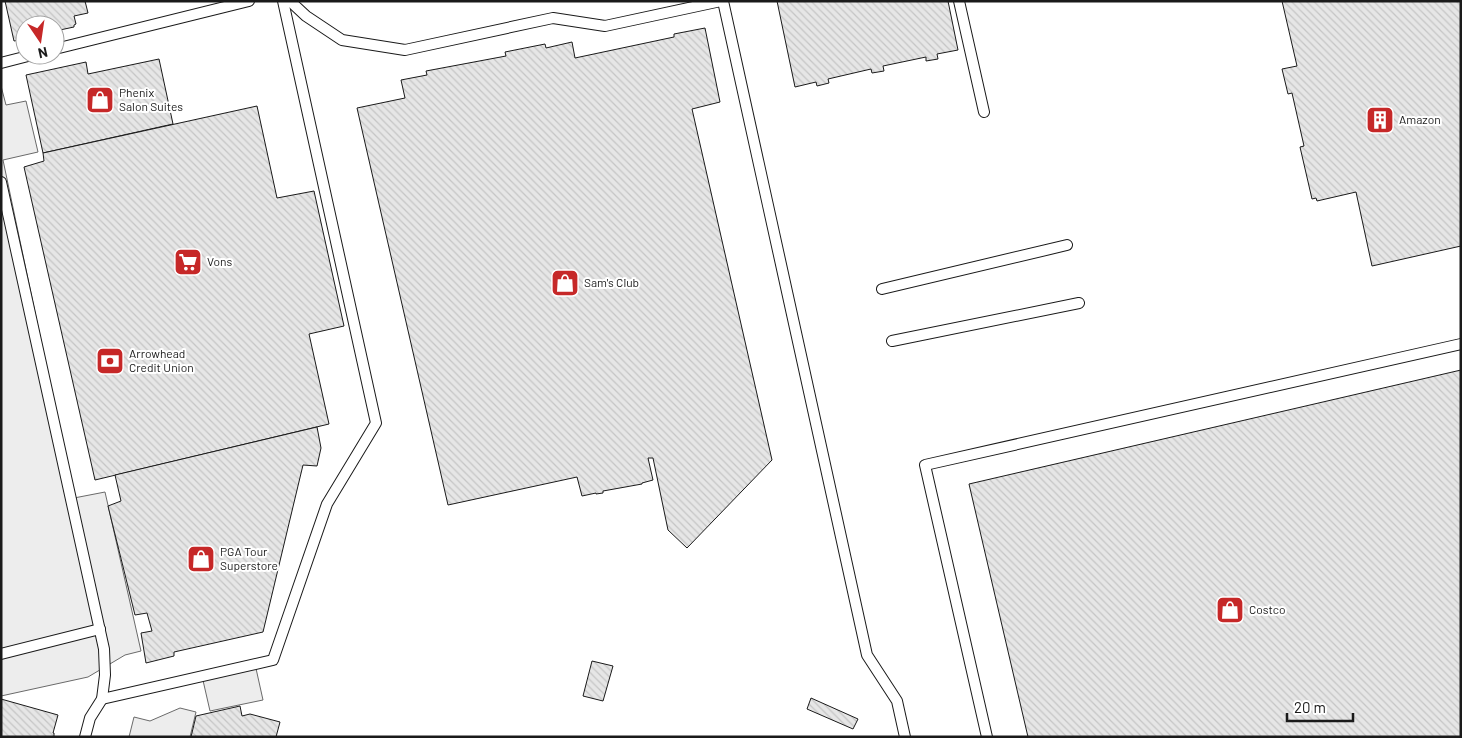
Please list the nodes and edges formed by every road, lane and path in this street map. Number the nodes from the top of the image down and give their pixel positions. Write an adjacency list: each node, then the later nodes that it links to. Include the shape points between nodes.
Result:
1 (249, 1): 6 (lane)
2 (283, 1): 18 (lane, via 376,424 327,504 273,660)
3 (290, 1): 4 (lane, via 342,40 405,50 553,18 605,26)
4 (722, 1): 20 (lane, via 867,655 897,701)
5 (959, 1): 9 (lane)
6 (65, 47)
7 (15, 59): 8 (lane)
8 (1, 63)
9 (984, 112)
10 (1, 182): 16 (lane)
11 (1067, 245): 12 (lane)
12 (882, 289)
13 (1079, 303): 14 (lane)
14 (892, 341)
15 (1461, 344): 21 (lane, via 925,465)
16 (100, 629): 17 (lane); 18 (lane, via 105,675)
17 (1, 654)
18 (102, 699): 19 (lane, via 90,718)
19 (85, 737)
20 (905, 737)
21 (987, 737)

